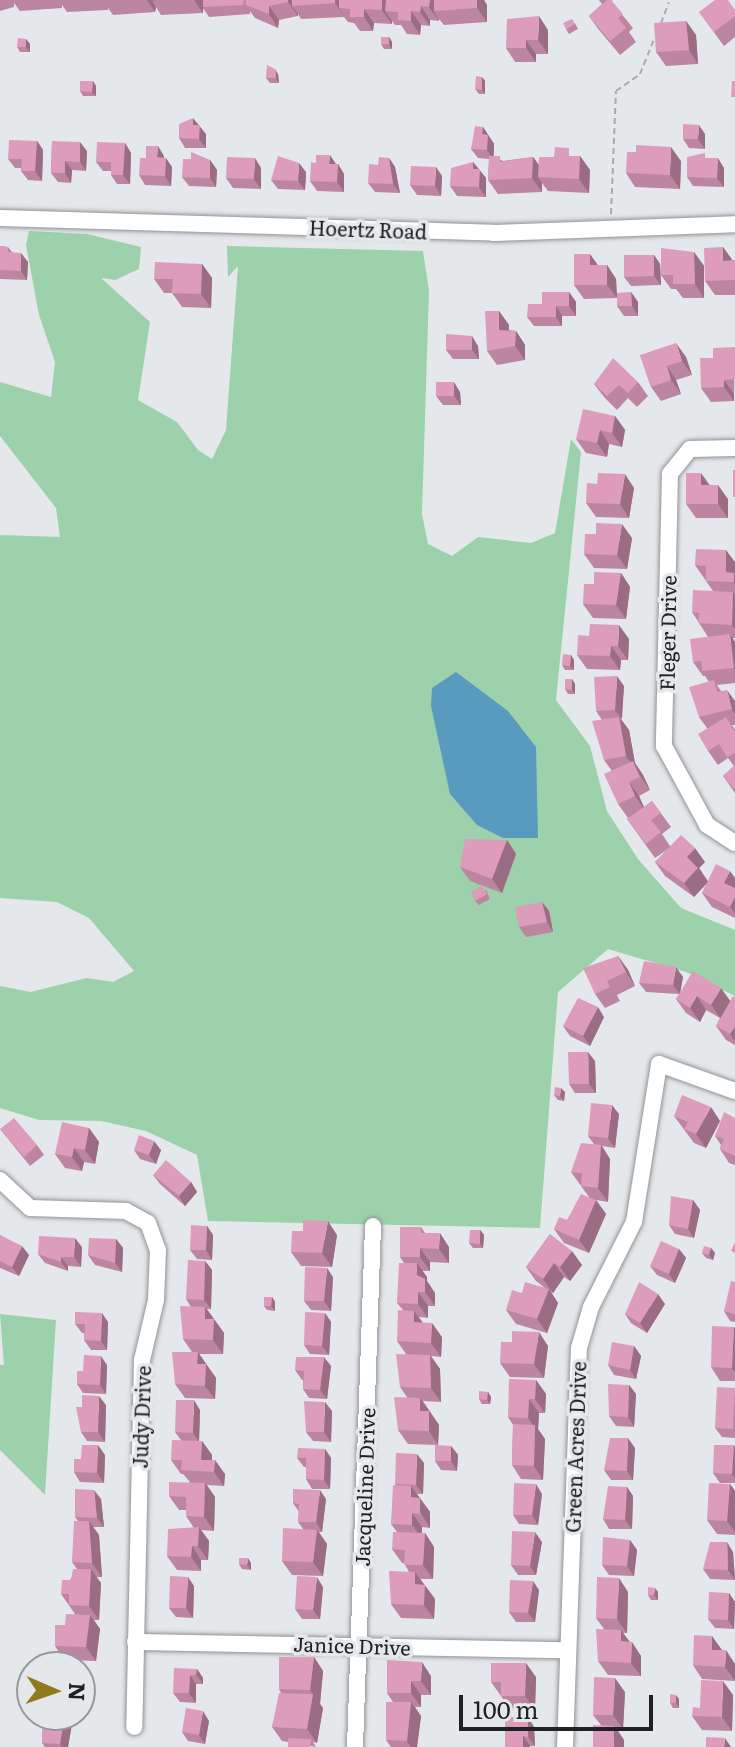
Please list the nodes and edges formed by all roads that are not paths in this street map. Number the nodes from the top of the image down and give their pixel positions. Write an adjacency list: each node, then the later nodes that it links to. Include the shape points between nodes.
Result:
1 (0, 218): 2 (street, Hoertz Road, via 493,233)
2 (735, 224)
3 (735, 448): 4 (street, Fleger Drive, via 690,449 670,474 664,746 707,825)
4 (735, 843)
5 (735, 1091): 10 (street, Green Acres Drive, via 659,1064 634,1222 591,1307 579,1348)
6 (0, 1180): 8 (street, Judy Drive, via 30,1208 126,1211 148,1223 158,1250 156,1300 142,1360)
7 (373, 1226): 9 (street, Jacqueline Drive)
8 (135, 1642): 9 (street, Janice Drive); 11 (street, Judy Drive)
9 (358, 1645): 10 (street, Janice Drive); 12 (street, Jacqueline Drive)
10 (568, 1650): 13 (street, Green Acres Drive)
11 (134, 1727)
12 (355, 1747)
13 (565, 1747)

